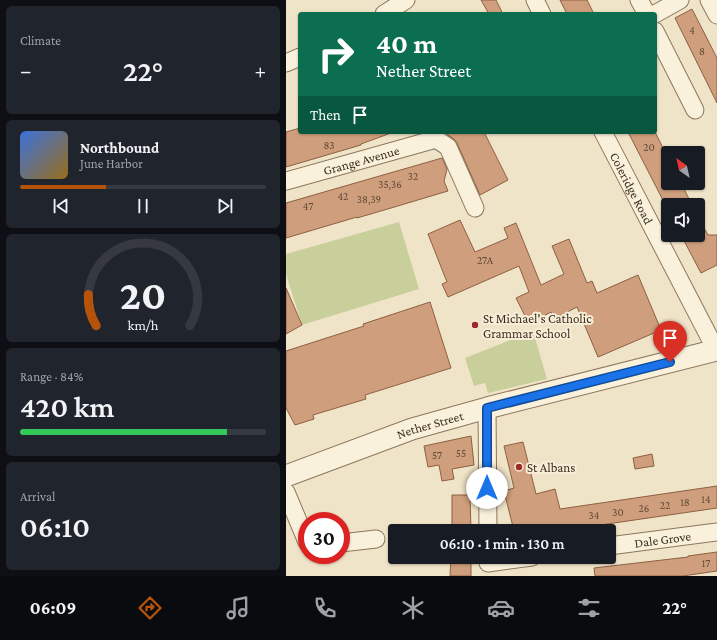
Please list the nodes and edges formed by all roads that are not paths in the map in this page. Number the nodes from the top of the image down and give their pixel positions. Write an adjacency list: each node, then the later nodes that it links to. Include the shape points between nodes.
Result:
1 (406, 0): 6 (street)
2 (535, 0): 7 (street)
3 (639, 0): 8 (street)
4 (680, 0): 9 (street)
5 (709, 0): 10 (street)
6 (387, 12)
7 (541, 12)
8 (645, 12)
9 (657, 12)
10 (717, 15)
11 (657, 35): 14 (street)
12 (298, 59): 13 (street)
13 (286, 63)
14 (695, 110)
15 (604, 134): 19 (street, Coleridge Road)
16 (435, 136): 17 (street, Grange Avenue); 18 (street, Grange Avenue, via 448,147)
17 (286, 181)
18 (475, 208)
19 (717, 350): 20 (street, Nether Street)
20 (487, 408): 21 (street, Nether Street, via 412,429); 24 (street)
21 (286, 476)
22 (286, 492): 23 (street)
23 (298, 521)
24 (488, 524)
25 (717, 532): 28 (street, Dale Grove)
26 (376, 539): 27 (street)
27 (350, 542)
28 (616, 545)

